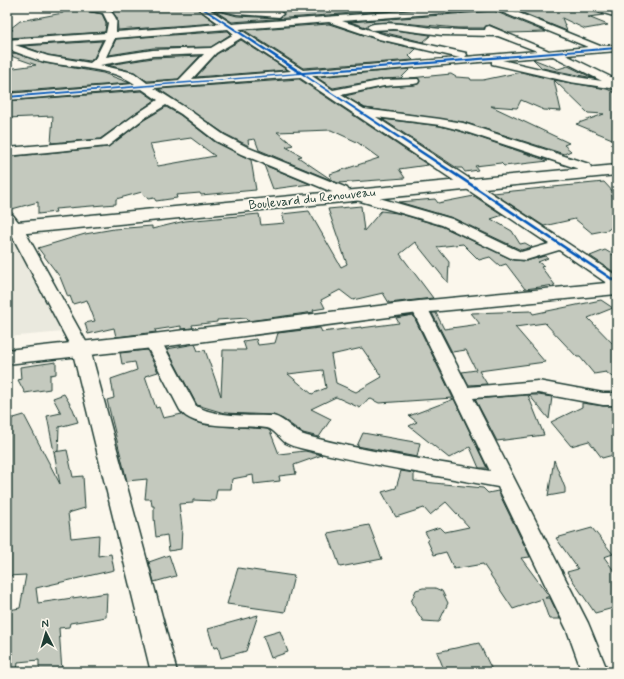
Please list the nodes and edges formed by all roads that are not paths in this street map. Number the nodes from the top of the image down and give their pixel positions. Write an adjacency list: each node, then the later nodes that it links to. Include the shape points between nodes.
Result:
1 (84, 7): 16 (street, via 102,10 110,16 113,24)
2 (200, 7): 12 (street)
3 (218, 7): 10 (street)
4 (493, 7): 7 (street)
5 (496, 7): 20 (street)
6 (593, 7): 8 (street)
7 (438, 9): 9 (street); 10 (street)
8 (617, 14)
9 (461, 18)
10 (326, 19): 12 (street); 13 (street)
11 (472, 22): 14 (street)
12 (228, 27): 15 (street); 16 (street)
13 (352, 28): 14 (street, via 394,26 437,32); 24 (street)
14 (499, 33): 22 (street)
15 (240, 34): 21 (street); 26 (street)
16 (111, 36): 17 (street); 25 (street)
17 (7, 43)
18 (7, 46): 25 (street, via 46,59)
19 (617, 48): 20 (street)
20 (600, 49): 22 (street); 23 (street)
21 (213, 51): 25 (street, via 152,53); 28 (street)
22 (550, 52): 24 (street); 29 (street)
23 (617, 56)
24 (477, 59): 26 (street); 31 (street)
25 (95, 64): 30 (street, via 130,76)
26 (303, 74): 28 (street); 32 (street)
27 (414, 81): 32 (street, via 384,83)
28 (182, 83): 30 (street)
29 (617, 83)
30 (144, 86): 33 (street); 34 (street)
31 (617, 86)
32 (332, 93): 35 (street)
33 (7, 97)
34 (165, 101): 36 (street, via 104,143); 41 (street, via 185,112 220,138 259,157)
35 (359, 111): 38 (street, via 463,127); 40 (street)
36 (7, 152)
37 (617, 164): 38 (main road, Boulevard du Renouveau)
38 (586, 167): 40 (main road, Boulevard du Renouveau)
39 (617, 170): 40 (main road, Boulevard du Renouveau)
40 (466, 181): 41 (main road, Boulevard du Renouveau); 43 (street)
41 (348, 193): 42 (main road, Boulevard du Renouveau); 43 (street, via 447,222 518,256)
42 (10, 223): 48 (street)
43 (561, 245): 44 (street)
44 (617, 283)
45 (617, 288): 46 (main road)
46 (419, 307): 47 (main road); 50 (street)
47 (153, 341): 48 (main road); 52 (street, via 189,410 196,414 222,420 273,422 299,441)
48 (80, 349): 49 (main road); 53 (street)
49 (7, 357)
50 (462, 393): 51 (street, via 538,387); 52 (street)
51 (617, 400)
52 (505, 481): 54 (street, via 579,630)
53 (164, 672)
54 (595, 672)

